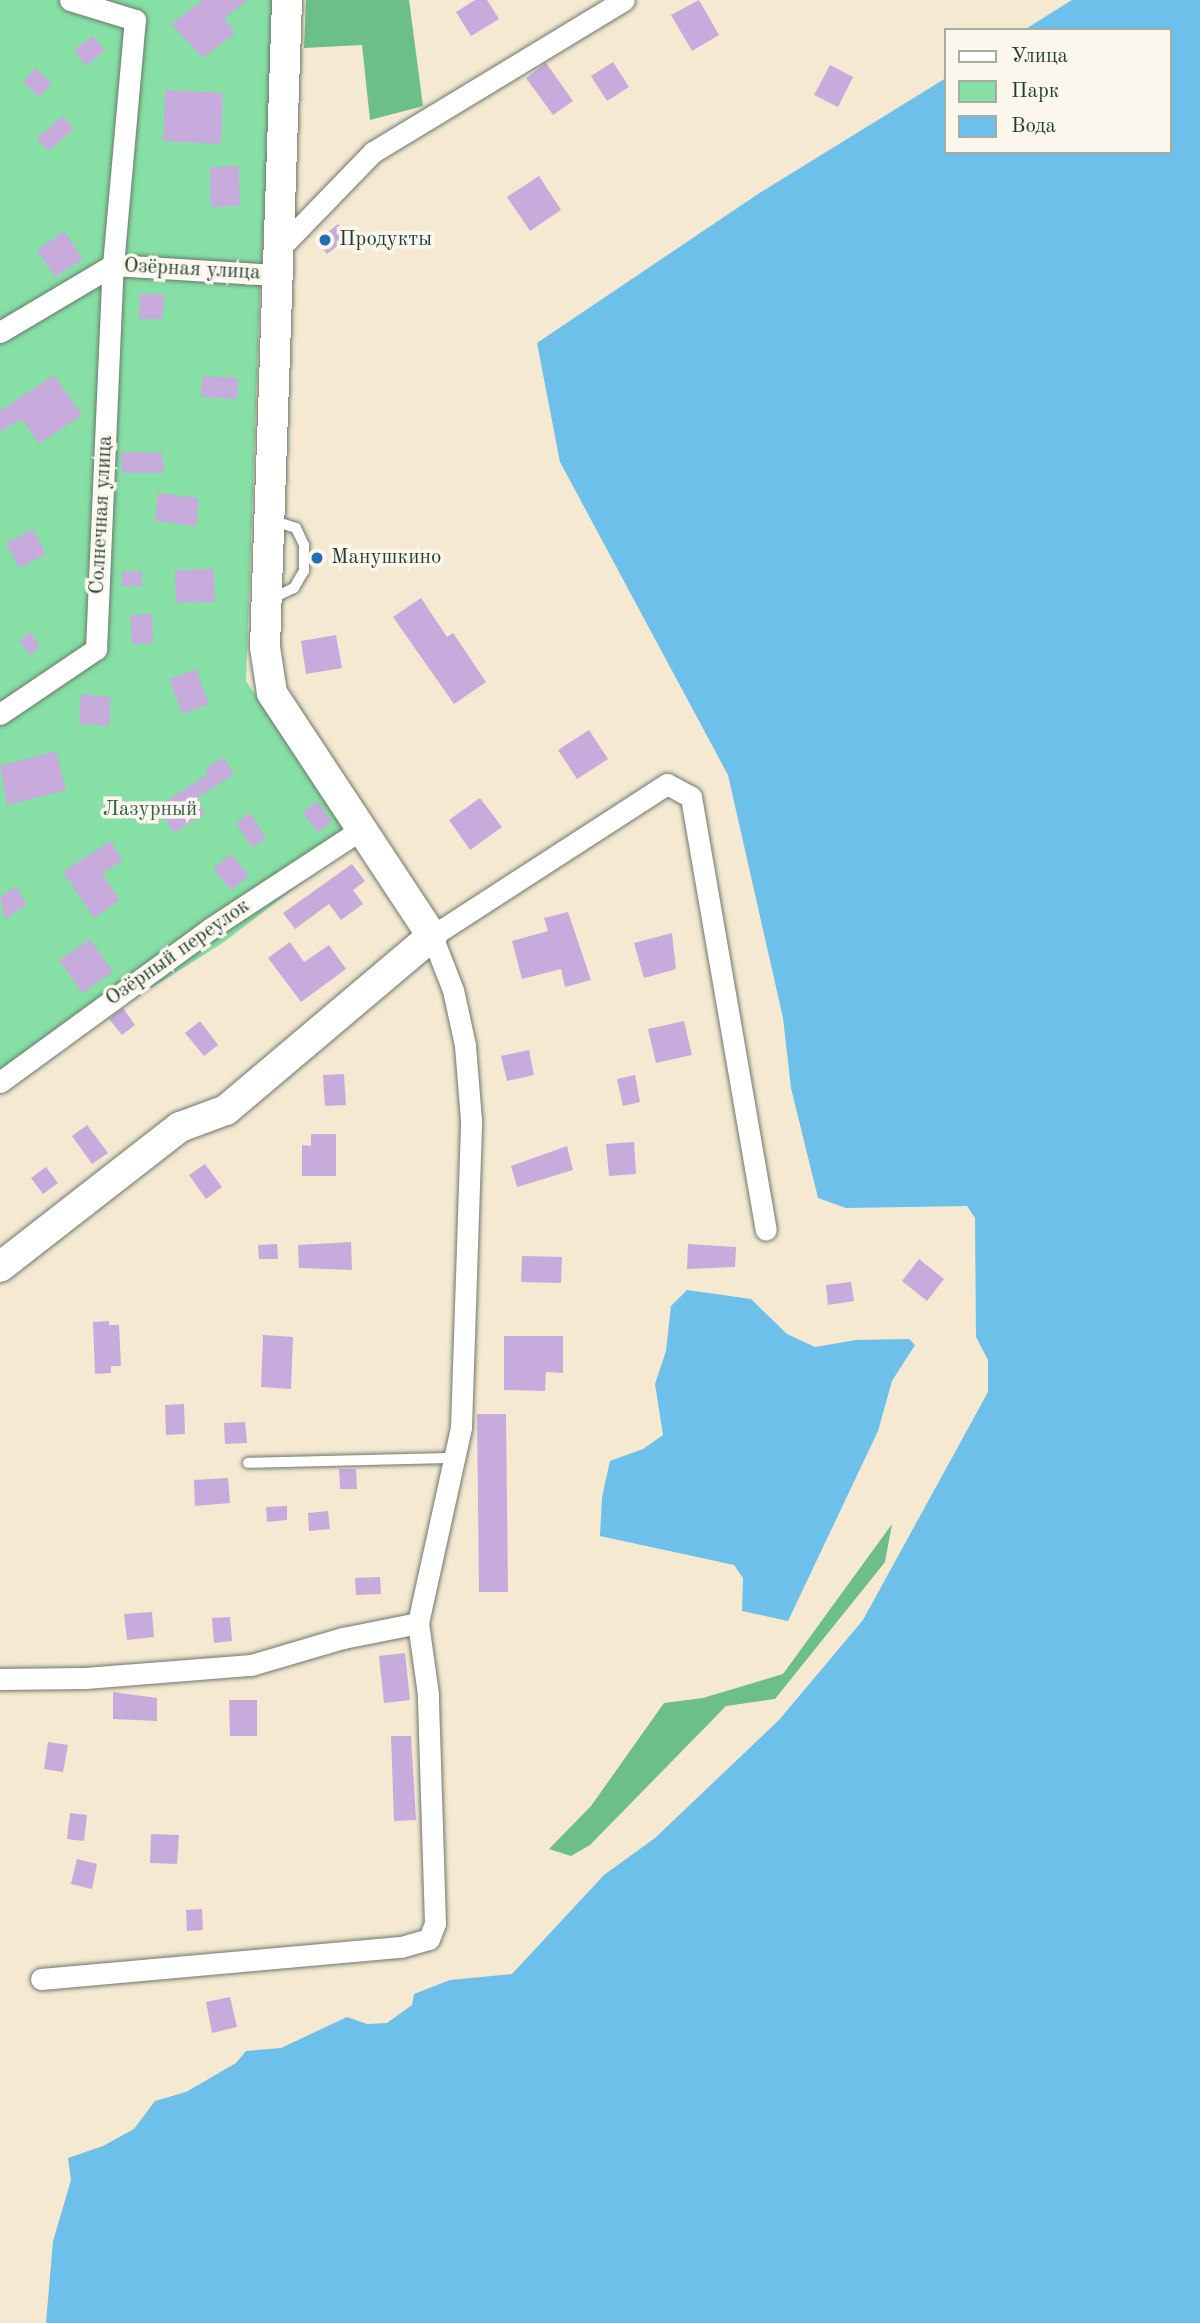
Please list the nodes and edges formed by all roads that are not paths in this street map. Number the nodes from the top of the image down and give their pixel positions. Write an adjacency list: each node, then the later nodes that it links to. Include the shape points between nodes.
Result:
1 (69, 0): 5 (street, via 135,20)
2 (287, 0): 4 (street)
3 (624, 0): 4 (street, via 373,152)
4 (277, 262): 5 (street, Озёрная улица); 8 (street, via 264,602 272,693)
5 (113, 265): 6 (street, Озёрная улица); 7 (street, Солнечная улица, via 96,649)
6 (0, 332)
7 (0, 714)
8 (360, 830): 9 (street); 10 (street, Озёрный переулок, via 211,928)
9 (432, 936): 11 (street, via 667,784 691,797); 12 (street, via 226,1110 180,1127); 13 (street, via 453,990 471,1121 461,1427)
10 (0, 1082)
11 (766, 1230)
12 (0, 1268)
13 (454, 1458): 14 (lane); 15 (street)
14 (248, 1463)
15 (418, 1623): 16 (street, via 343,1638 251,1665 85,1678); 17 (street, via 428,1694 435,1923 429,1939 401,1947)
16 (0, 1679)
17 (41, 1979)

